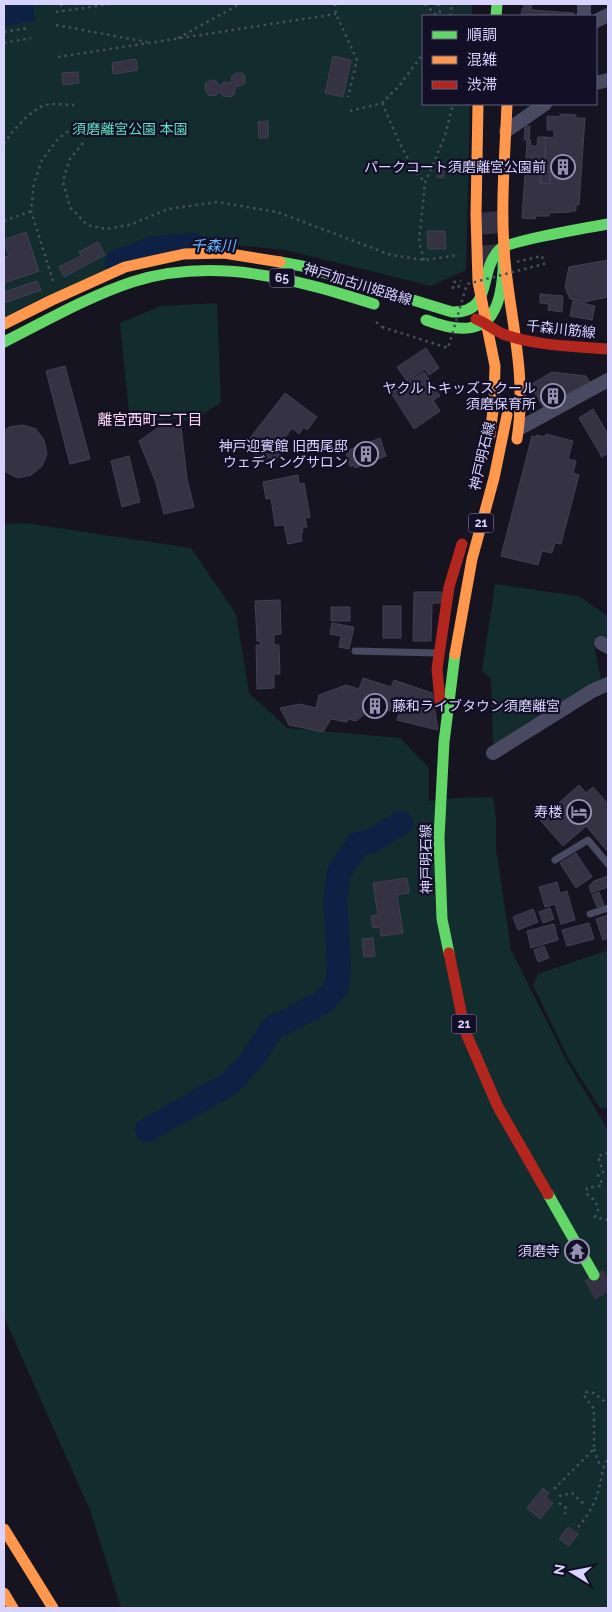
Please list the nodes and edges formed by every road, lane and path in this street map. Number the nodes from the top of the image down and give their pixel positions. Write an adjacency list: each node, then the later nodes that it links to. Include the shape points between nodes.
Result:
1 (61, 4): 6 (path)
2 (111, 4): 6 (path)
3 (240, 4): 14 (path)
4 (335, 4): 8 (path)
5 (425, 4): 9 (path)
6 (62, 11): 7 (path)
7 (56, 12)
8 (336, 14): 14 (path); 19 (path, via 357,60)
9 (436, 15)
10 (56, 25): 16 (path)
11 (29, 28): 12 (path)
12 (4, 32)
13 (31, 38): 15 (path)
14 (176, 39): 16 (path)
15 (4, 43)
16 (150, 43): 18 (path)
17 (422, 55): 20 (path)
18 (58, 57)
19 (348, 97)
20 (382, 103): 26 (path); 33 (path, via 414,170)
21 (74, 105): 29 (path, via 44,105)
22 (453, 105): 33 (path, via 445,136)
23 (478, 105): 42 (main road, via 474,199)
24 (507, 105): 28 (main road)
25 (544, 105): 28 (street)
26 (350, 111)
27 (76, 125): 34 (path, via 58,139 42,160 34,183)
28 (506, 131): 37 (main road)
29 (9, 136): 30 (path); 32 (path)
30 (4, 137)
31 (83, 143): 39 (path, via 69,160 63,182 70,207 87,225 107,229 132,224 168,209 217,202 277,212 391,255)
32 (4, 144)
33 (425, 182): 39 (path, via 419,242)
34 (31, 211): 35 (path); 41 (path)
35 (4, 221)
36 (608, 224): 37 (main road)
37 (504, 245): 42 (main road, via 489,264); 47 (main road, via 500,300 494,313); 52 (main road)
38 (460, 255): 39 (path)
39 (424, 260)
40 (516, 262): 46 (path, bridge, via 542,256 544,264 467,284 448,348 382,327)
41 (53, 283)
42 (480, 300): 44 (main road, via 470,310); 47 (main road)
43 (384, 307): 50 (main road, 神戸加古川姫路線 / 65, via 269,275 229,270 185,270 121,286)
44 (452, 312): 47 (main road, 神戸加古川姫路線); 48 (main road, 神戸加古川姫路線 / 65, via 302,266 224,253 184,254 125,268)
45 (411, 315): 49 (main road, 神戸加古川姫路線)
46 (376, 322)
47 (484, 322): 49 (main road, 神戸加古川姫路線, via 466,330); 51 (main road); 52 (main road, 千森川筋線)
48 (4, 324)
49 (447, 327): 51 (main road)
50 (4, 342)
51 (483, 343): 52 (main road); 58 (main road, via 494,362 494,404)
52 (517, 343): 53 (main road, 千森川筋線); 56 (main road, via 521,375)
53 (608, 349)
54 (608, 380): 56 (street)
55 (507, 415): 61 (main road, 神戸明石線 / 21, via 472,558)
56 (520, 428): 57 (main road)
57 (516, 447)
58 (486, 450)
59 (465, 533): 63 (main road, via 449,587)
60 (483, 565): 61 (main road, via 469,610)
61 (458, 632): 65 (main road, 神戸明石線 / 21)
62 (355, 651): 63 (lane)
63 (440, 653): 65 (main road, via 437,669)
64 (608, 684): 66 (street)
65 (444, 742): 73 (main road, 神戸明石線 / 21, via 439,838 442,919 465,1030 498,1107)
66 (493, 753)
67 (555, 860): 68 (lane, via 588,840)
68 (608, 864)
69 (608, 908): 70 (lane)
70 (590, 914)
71 (608, 1153): 72 (path, via 598,1156 603,1172 598,1175 602,1182 600,1186 589,1187 586,1193 596,1202 598,1210 595,1217)
72 (608, 1220)
73 (594, 1275)
74 (608, 1404): 75 (path, via 594,1393 585,1392 594,1409)
75 (594, 1449): 77 (path, via 599,1463); 78 (path)
76 (608, 1458): 77 (path)
77 (603, 1465): 83 (path, via 598,1492)
78 (554, 1489)
79 (559, 1496): 81 (path, via 572,1493)
80 (559, 1503): 82 (path, via 566,1508)
81 (586, 1506)
82 (565, 1514)
83 (578, 1527)
84 (4, 1529): 87 (main road)
85 (4, 1593): 86 (main road)
86 (13, 1608)
87 (53, 1608)

